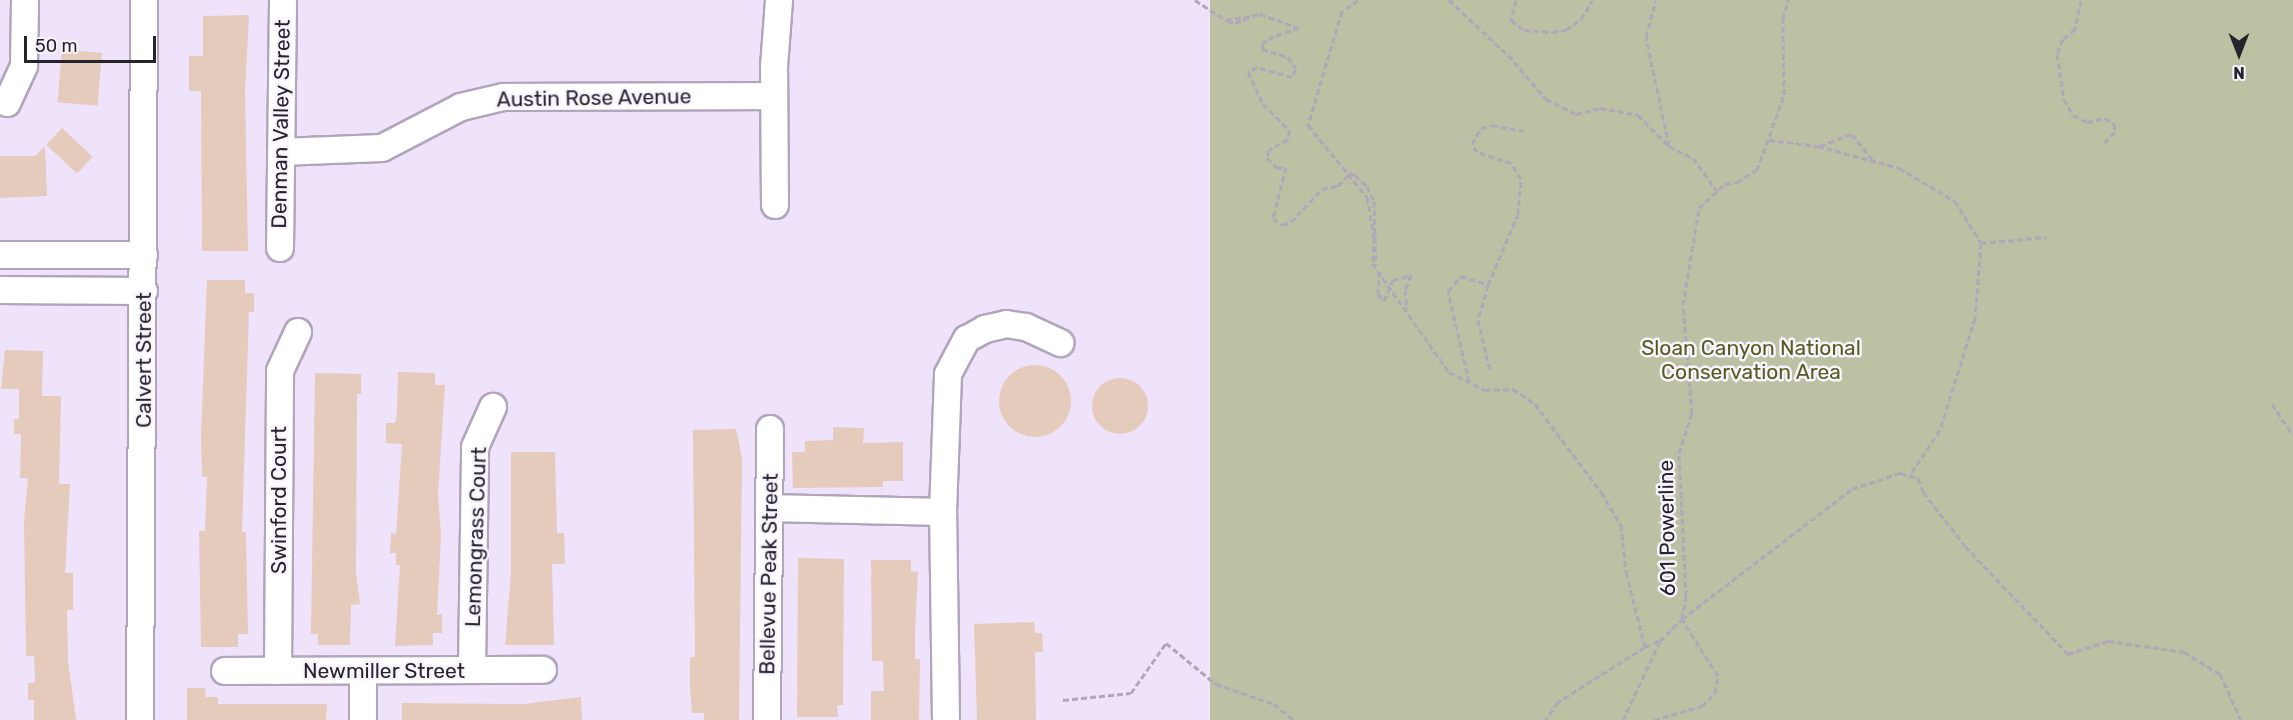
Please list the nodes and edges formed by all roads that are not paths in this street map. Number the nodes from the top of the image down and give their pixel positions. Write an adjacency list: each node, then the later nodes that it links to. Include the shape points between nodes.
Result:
1 (24, 0): 6 (street, via 24,66)
2 (144, 0): 11 (street, Calvert Street)
3 (283, 0): 7 (street, Denman Valley Street)
4 (779, 0): 5 (street)
5 (774, 96): 7 (street, Austin Rose Avenue, via 503,97 462,107 382,148); 8 (street)
6 (7, 103)
7 (281, 152): 9 (street, Denman Valley Street)
8 (775, 205)
9 (280, 248)
10 (0, 255): 11 (street)
11 (144, 255): 13 (street, Calvert Street)
12 (0, 290): 13 (street)
13 (144, 291): 25 (street, Calvert Street)
14 (298, 332): 24 (street, Swinford Court, via 280,371)
15 (1060, 343): 19 (street, via 1045,333 1006,324 967,339 954,356 945,393)
16 (493, 407): 21 (street, Lemongrass Court, via 475,447)
17 (770, 429): 18 (street, Bellevue Peak Street)
18 (769, 508): 19 (street); 27 (street, Bellevue Peak Street)
19 (943, 512): 28 (street)
20 (363, 670): 21 (street, Newmiller Street); 24 (street, Newmiller Street); 26 (street)
21 (472, 670): 22 (street, Newmiller Street)
22 (543, 670)
23 (225, 671): 24 (street, Newmiller Street)
24 (278, 671)
25 (140, 720)
26 (363, 720)
27 (767, 720)
28 (946, 720)

